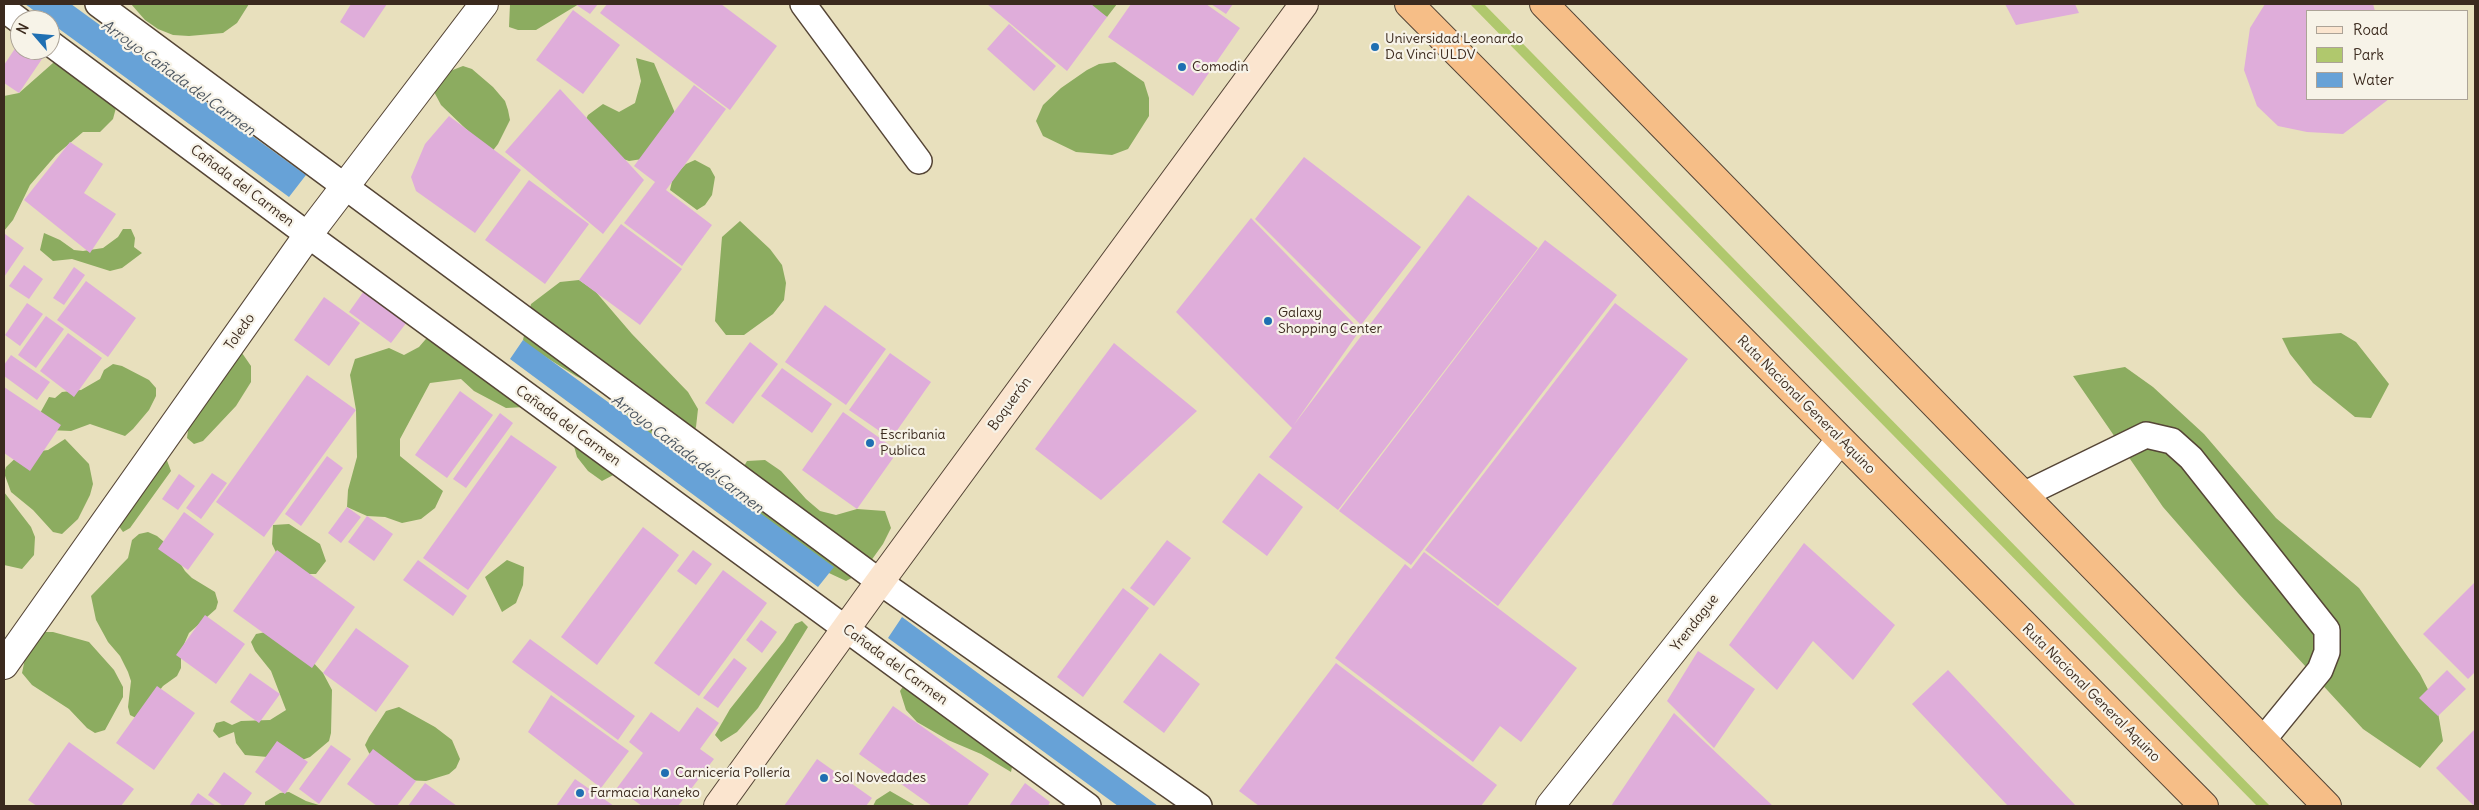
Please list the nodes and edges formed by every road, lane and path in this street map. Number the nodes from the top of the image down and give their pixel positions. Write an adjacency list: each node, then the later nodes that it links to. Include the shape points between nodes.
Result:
1 (98, 4): 9 (lane)
2 (484, 4): 9 (street, Toledo)
3 (803, 4): 8 (lane)
4 (1304, 4): 13 (street, Boquerón)
5 (1409, 4): 11 (highway, Ruta Nacional General Aquino)
6 (1544, 4): 12 (highway)
7 (60, 50): 10 (lane, Cañada del Carmen)
8 (919, 161)
9 (344, 186): 10 (street, Toledo); 13 (lane)
10 (308, 235): 14 (lane, Cañada del Carmen); 15 (street, Toledo)
11 (1840, 440): 20 (street, Yrendague); 21 (highway, Ruta Nacional General Aquino)
12 (2024, 496): 16 (highway); 16 (lane, via 2146,435 2172,442 2191,458 2327,630 2327,652 2320,670)
13 (876, 587): 14 (street, Boquerón); 19 (lane)
14 (848, 627): 17 (street, Boquerón); 18 (lane, Cañada del Carmen)
15 (4, 665)
16 (2262, 740): 22 (highway)
17 (718, 806)
18 (1088, 806)
19 (1200, 806)
20 (1550, 806)
21 (2204, 806)
22 (2326, 806)

